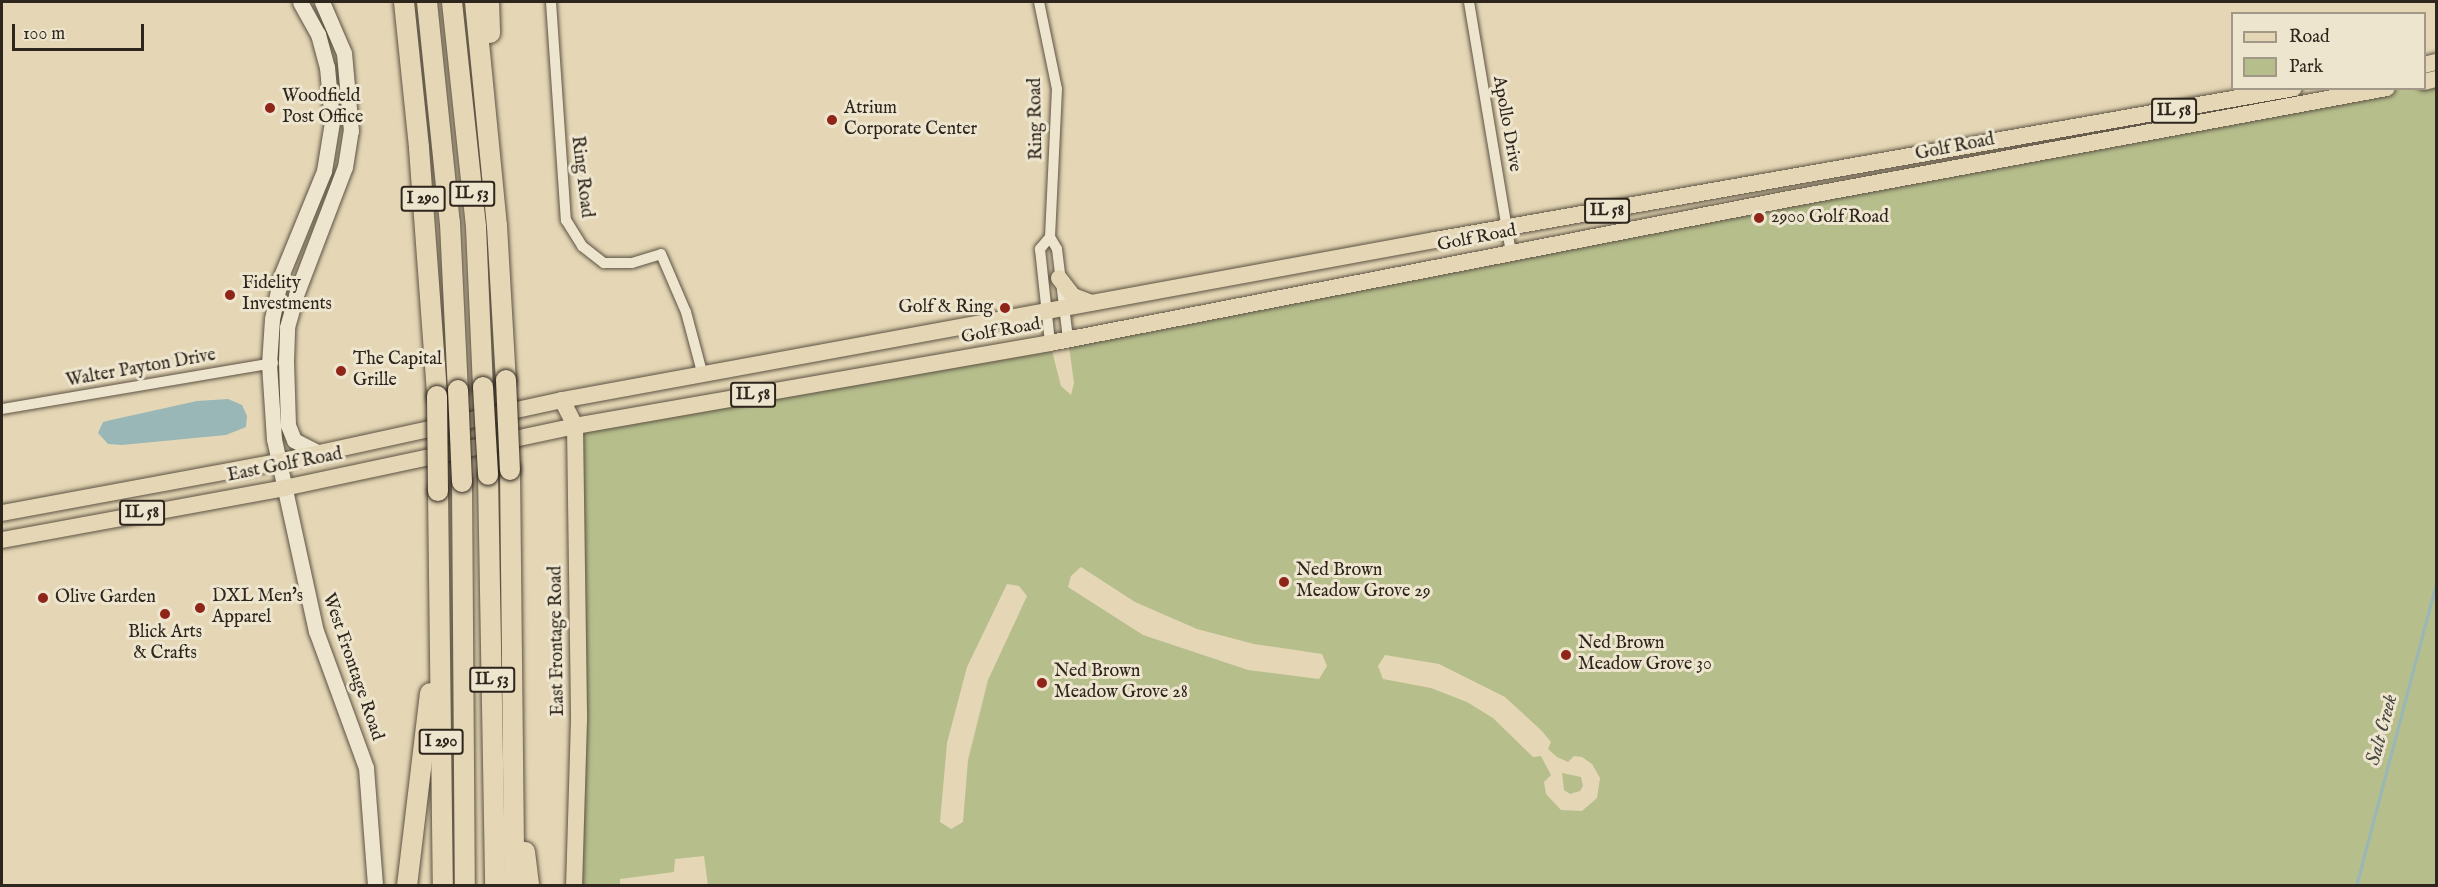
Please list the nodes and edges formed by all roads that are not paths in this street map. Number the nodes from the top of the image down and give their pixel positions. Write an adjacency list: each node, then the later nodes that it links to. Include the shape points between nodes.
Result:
1 (300, 2): 24 (street, West Frontage Road, via 318,34 327,67 332,122 324,171 281,276)
2 (322, 2): 23 (street, via 344,53 351,131 345,166 296,295 287,327)
3 (404, 2): 34 (highway, I 290, bridge, via 437,396)
4 (427, 2): 39 (highway, IL 53, bridge, via 450,224 462,482)
5 (452, 2): 40 (highway, IL 53, bridge, via 476,227 488,475)
6 (475, 2): 13 (highway)
7 (489, 2): 13 (highway, via 493,74)
8 (551, 2): 25 (street, Ring Road, via 566,220 582,246 604,263 632,263 661,254 686,312)
9 (1039, 2): 15 (street, Ring Road, via 1057,89)
10 (1469, 2): 14 (street, Apollo Drive)
11 (2283, 90): 14 (main road, Golf Road / IL 58)
12 (2376, 90): 16 (main road, Golf Road / IL 58)
13 (490, 143): 35 (highway, bridge, via 510,470)
14 (1507, 228): 16 (street, Apollo Drive); 18 (main road, Golf Road / IL 58)
15 (1050, 237): 17 (street, Ring Road, via 1057,249); 20 (street, Ring Road, via 1040,249)
16 (1511, 253): 21 (main road, Golf Road / IL 58)
17 (1059, 278): 18 (main road, via 1073,296); 19 (street, Ring Road)
18 (1091, 303): 19 (main road, Golf Road / IL 58)
19 (1063, 308): 20 (main road, Golf Road / IL 58); 21 (street, Ring Road)
20 (1045, 311): 22 (street, Ring Road); 25 (main road, Golf Road / IL 58)
21 (1068, 339): 22 (main road, Golf Road / IL 58)
22 (1050, 343): 28 (main road, Golf Road / IL 58)
23 (286, 361): 24 (street, Walter Payton Drive); 29 (street, via 288,425 294,440)
24 (269, 364): 27 (street, Walter Payton Drive); 30 (street, West Frontage Road)
25 (703, 376): 26 (main road, Golf Road / IL 58)
26 (562, 400): 28 (main road, East Frontage Road); 29 (main road, East Golf Road / IL 58)
27 (2, 409)
28 (575, 426): 31 (main road, East Golf Road / IL 58); 43 (main road, East Frontage Road, via 579,720)
29 (319, 453): 30 (main road, East Golf Road / IL 58)
30 (278, 462): 31 (street, West Frontage Road); 32 (main road, East Golf Road / IL 58)
31 (284, 488): 33 (main road, East Golf Road / IL 58); 36 (street, West Frontage Road, via 316,631 366,768)
32 (2, 513)
33 (2, 540)
34 (439, 598): 37 (highway); 38 (highway, I 290)
35 (513, 749): 41 (highway); 42 (highway)
36 (375, 885)
37 (408, 885)
38 (443, 885)
39 (465, 885)
40 (495, 885)
41 (514, 885)
42 (529, 885)
43 (574, 885)

